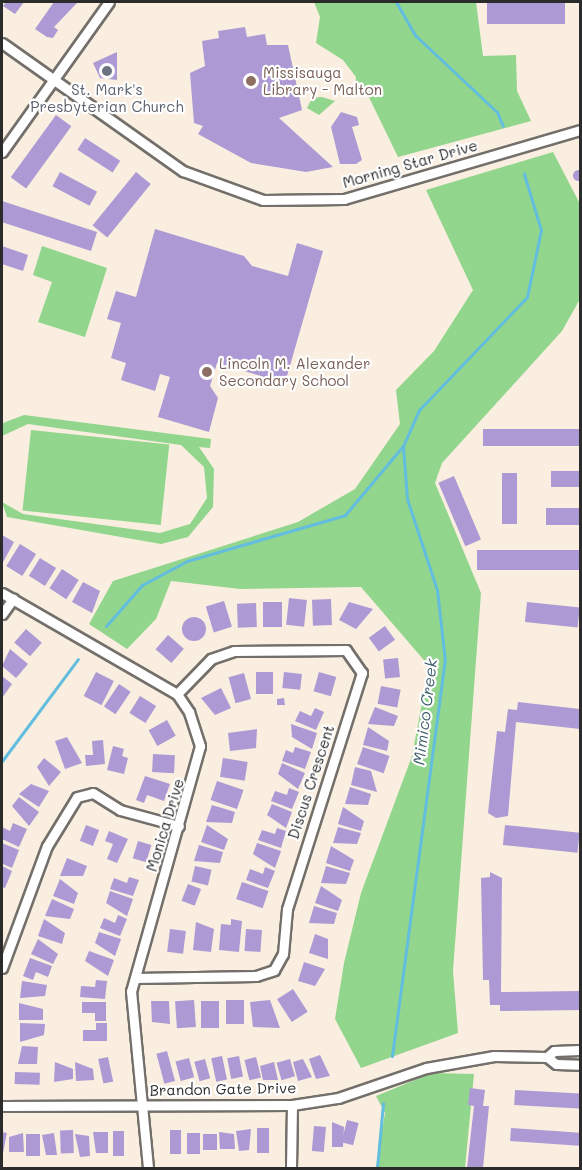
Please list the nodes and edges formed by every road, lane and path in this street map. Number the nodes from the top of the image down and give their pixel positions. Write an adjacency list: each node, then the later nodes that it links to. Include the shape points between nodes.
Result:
1 (109, 2): 3 (street)
2 (2, 43): 3 (street, Morning Star Drive)
3 (52, 80): 4 (street, Morning Star Drive, via 183,171 263,200 344,199); 5 (street)
4 (580, 130)
5 (2, 152)
6 (2, 593): 7 (street)
7 (13, 599): 8 (street); 9 (street)
8 (2, 614)
9 (177, 694): 10 (street, Monica Drive, via 189,712 200,746); 12 (street, Discus Crescent, via 211,659 234,651 346,650 362,673 287,909 283,954 274,970 256,976)
10 (179, 826): 11 (street, via 120,810 93,793 77,797 47,846); 12 (street, Monica Drive)
11 (2, 968)
12 (135, 978): 18 (street, Monica Drive, via 133,1048)
13 (580, 1050): 14 (street, Brandon Gate Drive, via 554,1051)
14 (547, 1057): 15 (street, Brandon Gate Drive, via 556,1064); 16 (street, Brandon Gate Drive, via 462,1061 338,1098)
15 (580, 1065)
16 (292, 1105): 18 (street, Brandon Gate Drive); 20 (street)
17 (2, 1106): 18 (street, Brandon Gate Drive)
18 (145, 1106): 19 (street, Monica Drive)
19 (148, 1168)
20 (291, 1168)

